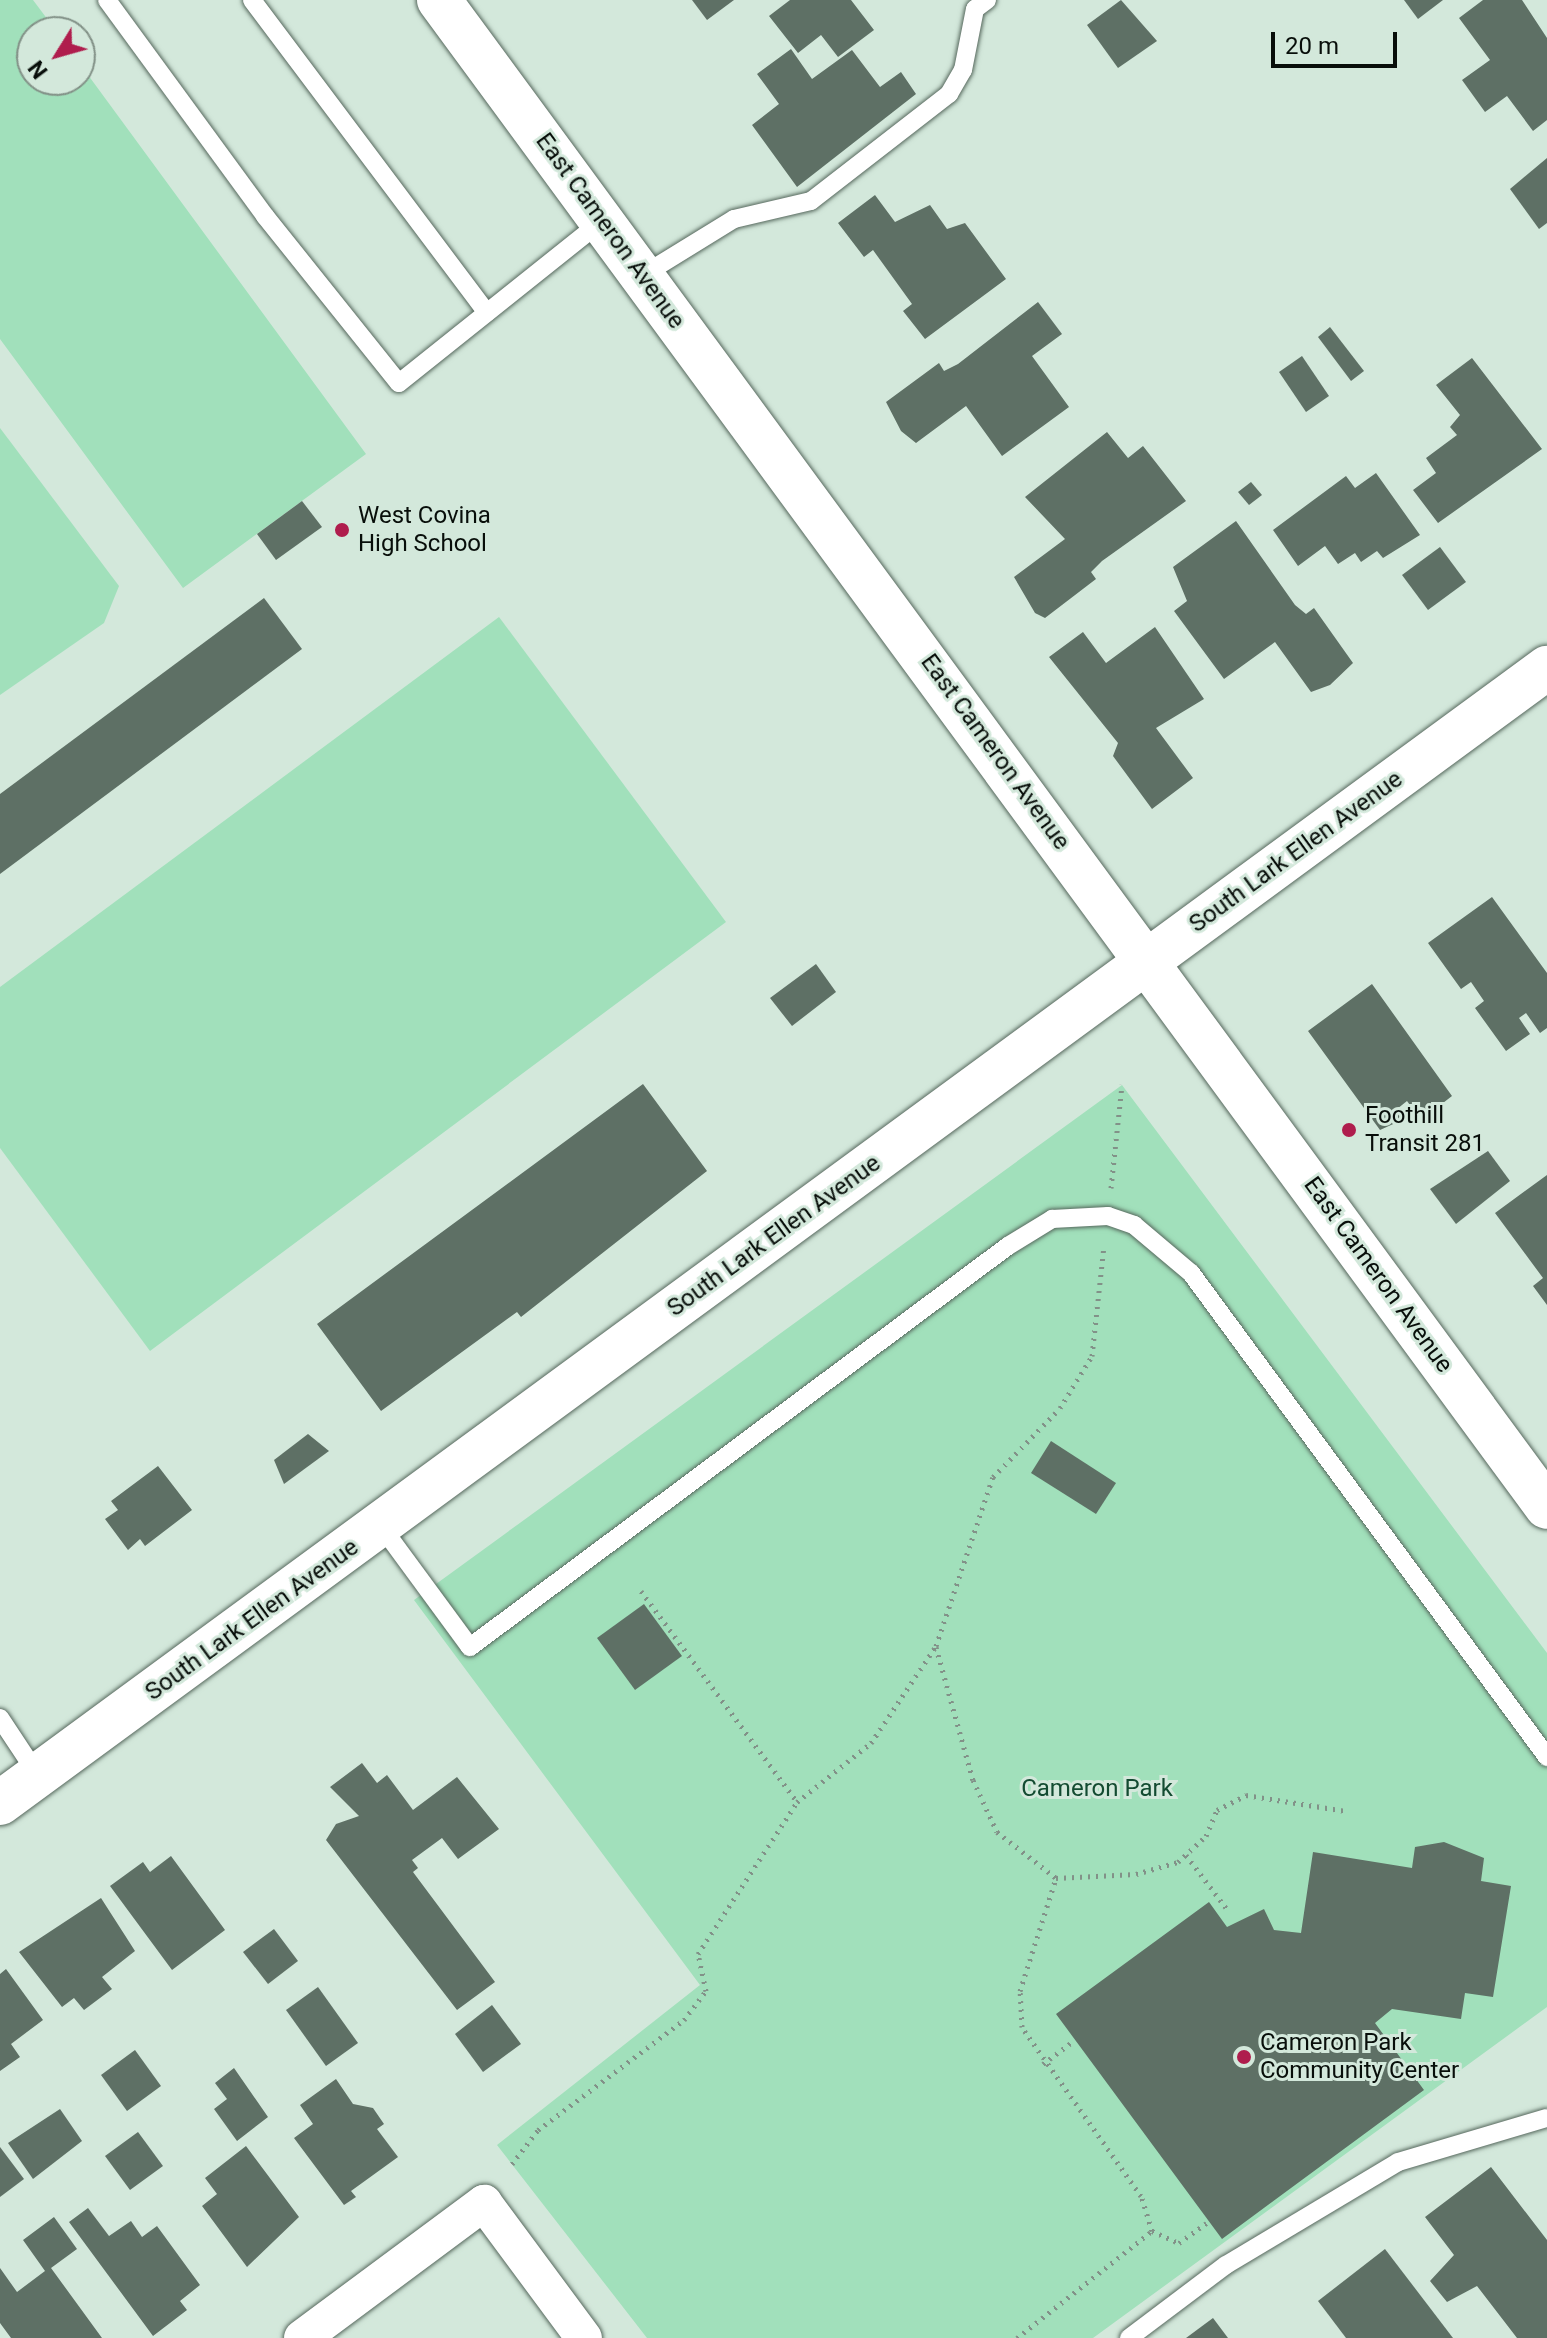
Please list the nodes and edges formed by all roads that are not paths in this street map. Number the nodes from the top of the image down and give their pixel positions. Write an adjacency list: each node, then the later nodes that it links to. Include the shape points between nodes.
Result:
1 (107, 0): 7 (lane, via 265,216 399,383)
2 (252, 0): 7 (lane)
3 (439, 0): 5 (street, East Cameron Avenue)
4 (987, 0): 6 (lane, via 975,9 963,70 949,94 811,201 734,219)
5 (602, 221): 6 (street, East Cameron Avenue); 7 (lane)
6 (643, 275): 9 (street, East Cameron Avenue)
7 (487, 313)
8 (1547, 668): 9 (street, South Lark Ellen Avenue)
9 (1148, 959): 10 (street, East Cameron Avenue); 11 (street, South Lark Ellen Avenue)
10 (1547, 1507)
11 (381, 1526): 13 (lane, via 470,1647 1008,1246 1052,1219 1108,1216 1134,1225 1191,1273); 14 (street, South Lark Ellen Avenue)
12 (0, 1718): 14 (lane)
13 (1547, 1757)
14 (37, 1774): 15 (street, South Lark Ellen Avenue)
15 (0, 1803)
16 (1547, 2118): 19 (lane, via 1398,2162 1226,2265)
17 (302, 2338): 18 (street, via 484,2203)
18 (584, 2338)
19 (1129, 2338)

